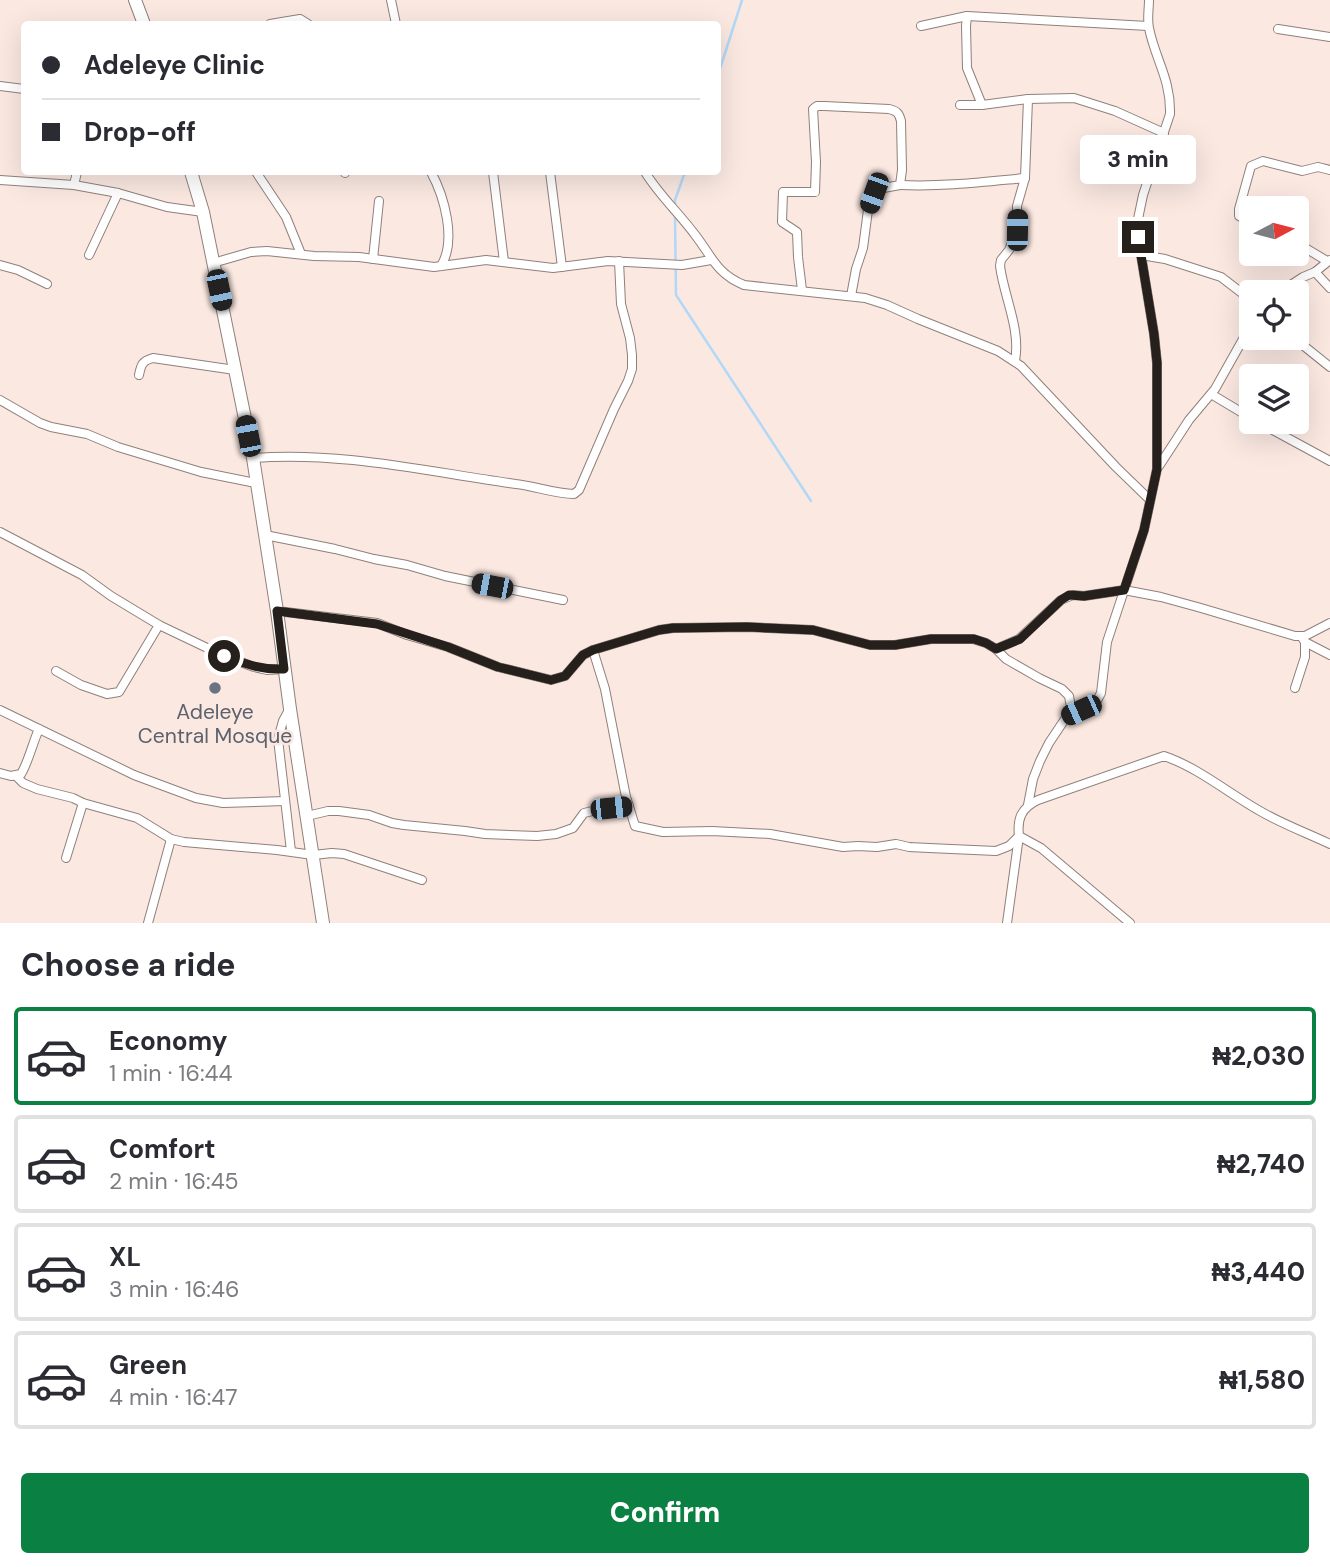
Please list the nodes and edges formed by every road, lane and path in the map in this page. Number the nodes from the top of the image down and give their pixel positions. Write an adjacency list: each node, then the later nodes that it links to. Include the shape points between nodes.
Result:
1 (135, 0): 5 (main road)
2 (391, 0): 6 (street)
3 (1149, 0): 8 (street)
4 (967, 16): 7 (street); 8 (street); 15 (street, via 967,68)
5 (143, 21)
6 (395, 21)
7 (921, 26)
8 (1148, 26): 16 (street, via 1169,88 1170,114)
9 (1278, 29): 10 (street)
10 (1330, 37)
11 (0, 86): 12 (street)
12 (21, 89)
13 (1028, 99): 15 (street); 16 (street, via 1074,98); 25 (street)
14 (960, 105): 15 (street)
15 (982, 105)
16 (1164, 132): 36 (street, via 1138,219)
17 (1330, 170): 30 (street, via 1302,171 1263,161 1251,166)
18 (76, 175): 27 (street)
19 (192, 175): 32 (main road)
20 (258, 175): 34 (street, via 286,217)
21 (432, 175): 44 (street, via 447,222 448,248)
22 (493, 175): 41 (street)
23 (550, 175): 45 (street)
24 (647, 175): 38 (street)
25 (1025, 178): 28 (street); 55 (street, via 1017,206 1017,230 1000,266 1015,331)
26 (0, 180): 27 (street)
27 (74, 185): 29 (street)
28 (900, 186): 50 (street, via 901,121 896,110 817,106 815,192 783,192 782,222 797,232); 52 (street, via 874,193)
29 (118, 193): 32 (street); 35 (street)
30 (1242, 196)
31 (379, 201): 37 (street)
32 (203, 212): 42 (main road)
33 (1309, 250): 39 (street)
34 (301, 254): 37 (street); 42 (street, via 251,252)
35 (89, 255)
36 (1141, 256): 51 (street, via 1221,277); 65 (street, via 1157,363)
37 (373, 259): 44 (street)
38 (711, 260): 40 (street, via 682,265); 50 (street, via 744,285)
39 (1328, 260): 46 (street)
40 (619, 261): 45 (street); 63 (street, via 632,369 575,494 348,460)
41 (504, 262): 44 (street); 45 (street)
42 (214, 263): 57 (main road)
43 (0, 265): 48 (street)
44 (441, 266)
45 (562, 267)
46 (1315, 272): 47 (street); 49 (street)
47 (1298, 280)
48 (47, 284)
49 (1330, 288)
50 (802, 290): 52 (street)
51 (1239, 291)
52 (851, 296): 55 (street, via 887,305)
53 (1239, 346): 59 (street)
54 (1309, 350): 56 (street)
55 (1015, 361): 67 (street)
56 (1330, 367)
57 (236, 370): 58 (street, via 153,358 145,360); 63 (main road)
58 (139, 375)
59 (1211, 394): 61 (street); 65 (street)
60 (0, 400): 66 (street, via 51,427 87,434 201,472)
61 (1239, 411)
62 (1280, 434): 64 (street)
63 (253, 458): 66 (main road)
64 (1330, 461)
65 (1157, 469): 67 (street)
66 (256, 483): 69 (main road)
67 (1150, 500): 70 (street)
68 (0, 532): 74 (street, via 82,575)
69 (265, 535): 71 (street); 72 (main road)
70 (1124, 590): 75 (street); 76 (street, via 1069,595 1020,639); 84 (street, via 1107,642 1101,693 1095,704)
71 (563, 600)
72 (277, 611): 77 (street, via 377,624 498,667 551,680 565,676); 79 (main road)
73 (1330, 623): 75 (street)
74 (159, 625): 79 (street, via 254,667); 80 (street, via 119,692 107,694)
75 (1303, 639): 78 (street); 81 (street, via 1305,657)
76 (996, 649): 77 (street, via 974,639 870,645 813,630 747,627 659,630); 84 (street, via 1062,689 1069,696)
77 (593, 650): 91 (street)
78 (1330, 655)
79 (284, 669): 82 (main road)
80 (56, 671)
81 (1295, 688)
82 (290, 709): 88 (street, via 278,739); 92 (main road)
83 (0, 710): 85 (street)
84 (1067, 716): 90 (street, via 1040,761)
85 (39, 729): 87 (street, via 25,767); 88 (street, via 134,775 196,798 223,803)
86 (0, 773): 87 (street)
87 (16, 776): 89 (street, via 30,786)
88 (285, 801): 96 (street)
89 (83, 803): 94 (street, via 137,818); 98 (street)
90 (1028, 805): 93 (street, via 1018,822); 95 (street, via 1164,757 1283,824)
91 (629, 806): 92 (street, via 584,813 572,828 537,836 404,825 339,811); 93 (street, via 635,826 641,828 770,834 843,847 897,844 996,851)
92 (307, 816): 97 (main road)
93 (1018, 836): 102 (street); 103 (street, via 1041,848)
94 (171, 839): 96 (street); 100 (street)
95 (1330, 844)
96 (290, 851): 97 (street)
97 (313, 855): 99 (street, via 344,854); 101 (main road)
98 (66, 858)
99 (422, 880)
100 (148, 923)
101 (323, 923)
102 (1007, 923)
103 (1130, 923)

